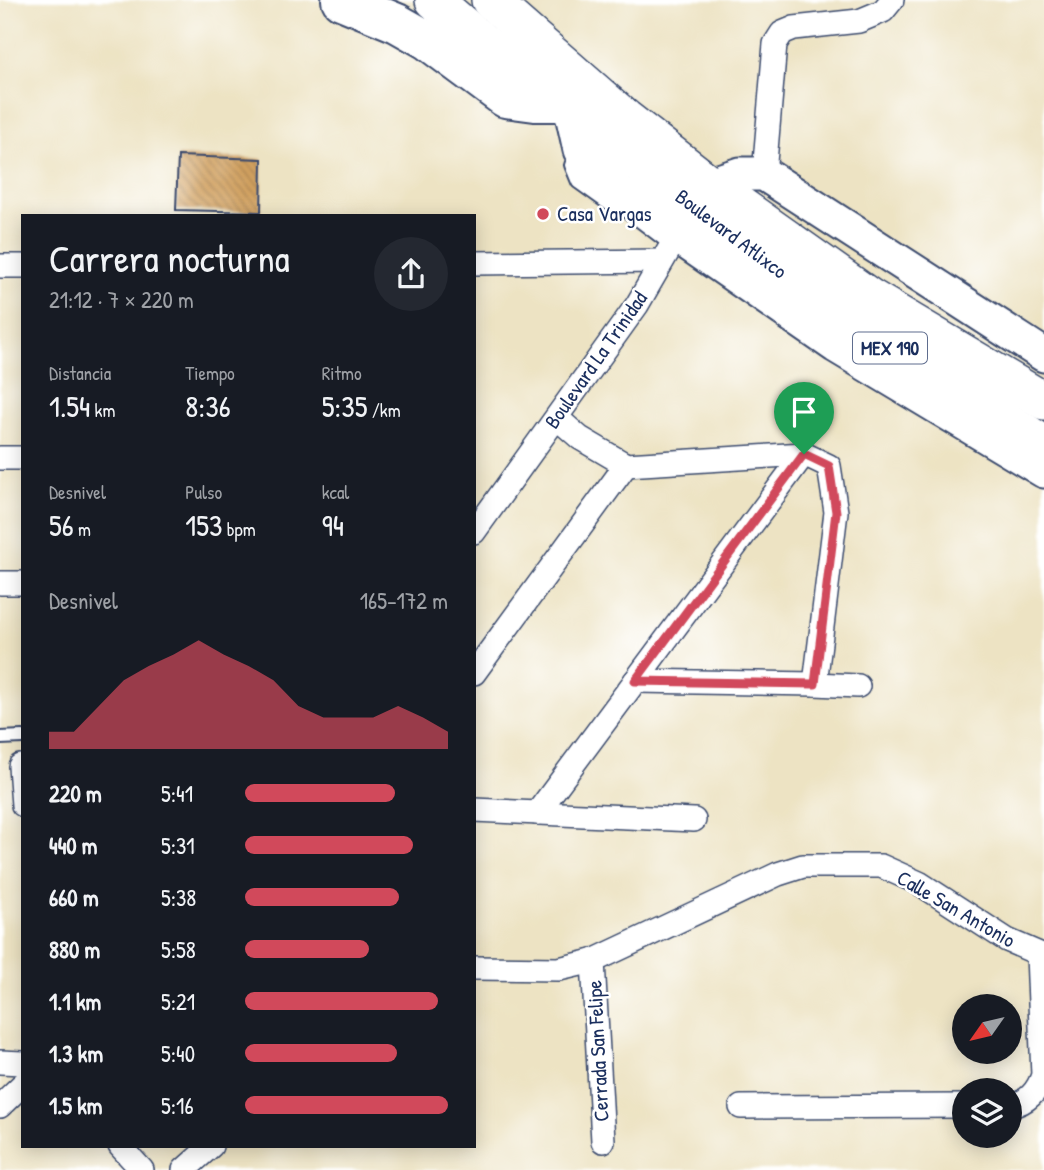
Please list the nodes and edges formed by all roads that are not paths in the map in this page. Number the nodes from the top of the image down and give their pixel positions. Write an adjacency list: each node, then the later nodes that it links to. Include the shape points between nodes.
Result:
1 (341, 0): 5 (highway, via 427,40 505,98)
2 (435, 0): 5 (main road, Boulevard Atlixco / MEX 190)
3 (490, 0): 9 (main road, Boulevard Atlixco / MEX 190, via 625,118)
4 (886, 4): 7 (street, via 859,21 782,33 775,44)
5 (567, 106): 6 (street); 9 (main road, Boulevard Atlixco / MEX 190)
6 (580, 150): 8 (lane, via 571,165 578,182); 9 (street, via 609,183)
7 (764, 174): 9 (street, via 740,174); 13 (street)
8 (629, 219)
9 (679, 230): 10 (street); 14 (main road, MEX 190, via 871,298); 15 (street, Boulevard La Trinidad, via 637,305); 16 (main road, Boulevard Atlixco / MEX 190, via 852,325)
10 (476, 263)
11 (0, 266): 12 (street)
12 (21, 266)
13 (1044, 355)
14 (1044, 401)
15 (557, 418): 20 (street, via 580,438); 21 (street, Boulevard La Trinidad)
16 (1037, 448)
17 (804, 454): 20 (street); 26 (street); 27 (street, via 829,466 836,512)
18 (0, 458): 19 (street)
19 (21, 458)
20 (626, 465): 25 (street)
21 (485, 503): 22 (street, Boulevard La Trinidad)
22 (476, 526)
23 (0, 583): 24 (street)
24 (21, 583)
25 (476, 670)
26 (635, 681): 27 (street); 34 (street)
27 (815, 684): 28 (street)
28 (858, 687)
29 (21, 737): 30 (lane)
30 (0, 738)
31 (20, 766): 32 (street)
32 (21, 779)
33 (476, 810): 34 (street)
34 (537, 813): 35 (street)
35 (694, 820)
36 (1041, 955): 37 (street, Calle San Antonio, via 1006,940 919,883 881,866 830,865 803,866 778,874); 42 (street, Calle San Antonio, via 1043,1075 1039,1088)
37 (593, 961): 38 (street, Calle San Antonio, via 559,969); 46 (street, Cerrada San Felipe)
38 (476, 968)
39 (0, 1062): 40 (street)
40 (21, 1063)
41 (21, 1086): 43 (street)
42 (1022, 1101)
43 (0, 1106)
44 (952, 1106): 45 (street)
45 (741, 1107)
46 (603, 1141)
47 (122, 1148): 49 (street)
48 (209, 1148): 50 (street)
49 (142, 1170)
50 (184, 1170)

